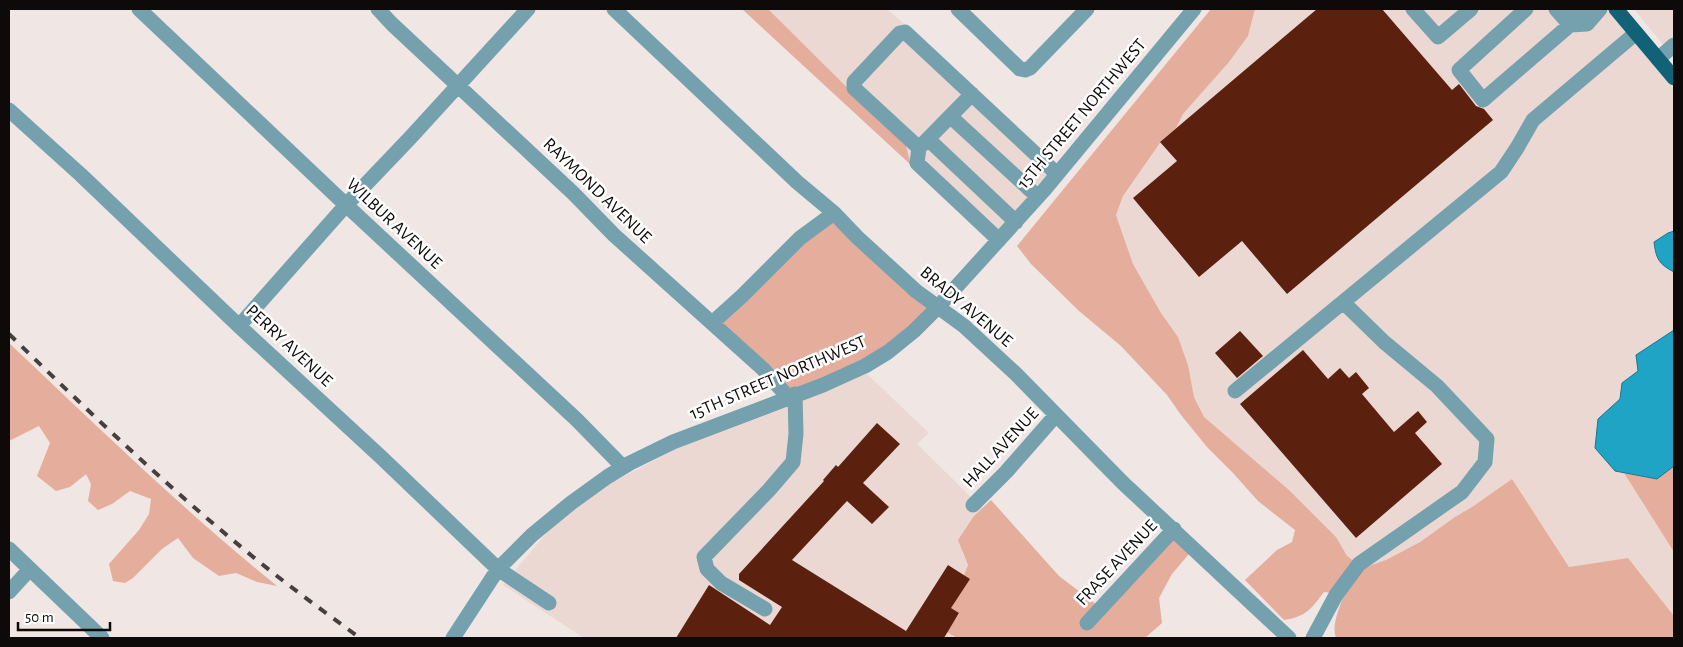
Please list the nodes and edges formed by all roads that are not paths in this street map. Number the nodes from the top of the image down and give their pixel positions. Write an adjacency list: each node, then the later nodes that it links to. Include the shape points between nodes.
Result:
1 (139, 9): 27 (street, WILBUR AVENUE)
2 (528, 9): 20 (street)
3 (614, 9): 28 (street, BRADY AVENUE)
4 (958, 9): 5 (street, via 1020,69 1025,70)
5 (1087, 9)
6 (1194, 9): 25 (street, 15TH STREET NORTHWEST)
7 (1413, 9): 8 (street, via 1438,37)
8 (1471, 9)
9 (1526, 9): 15 (street, via 1459,70 1483,100)
10 (1556, 9): 15 (street)
11 (1573, 9): 14 (street, via 1583,15)
12 (1616, 9): 16 (main road)
13 (379, 10): 20 (street, RAYMOND AVENUE)
14 (1599, 10): 15 (street, via 1587,24)
15 (1570, 25)
16 (1636, 34): 18 (main road); 31 (street, via 1533,120 1501,172)
17 (1674, 45): 18 (street)
18 (1658, 59): 19 (main road)
19 (1674, 78)
20 (458, 85): 27 (street); 33 (street, RAYMOND AVENUE)
21 (972, 94): 23 (street); 24 (street, via 905,32 900,33 854,82 854,88); 25 (street)
22 (9, 110): 34 (street, PERRY AVENUE, via 82,175)
23 (951, 117): 24 (street); 26 (street)
24 (924, 144): 29 (street); 30 (street, via 917,163)
25 (1057, 174): 26 (street, 15TH STREET NORTHWEST)
26 (1038, 197): 29 (street, 15TH STREET NORTHWEST)
27 (346, 205): 34 (street); 38 (street, WILBUR AVENUE)
28 (834, 213): 32 (street, BRADY AVENUE); 33 (street, via 800,238)
29 (1016, 222): 30 (street, 15TH STREET NORTHWEST)
30 (999, 240): 32 (street, 15TH STREET NORTHWEST)
31 (1343, 302): 35 (street); 51 (street, via 1384,342 1437,386 1487,439 1485,462 1462,492 1359,564 1336,595)
32 (938, 308): 36 (street, 15TH STREET NORTHWEST, via 865,366); 37 (street, BRADY AVENUE, via 964,326)
33 (712, 324): 36 (street, RAYMOND AVENUE)
34 (239, 326): 43 (street, PERRY AVENUE)
35 (1235, 392)
36 (792, 396): 38 (street, 15TH STREET NORTHWEST, via 673,442); 46 (street, via 796,434 792,462 704,557 707,569 721,583)
37 (1056, 416): 39 (street, HALL AVENUE); 40 (street, BRADY AVENUE)
38 (623, 467): 43 (street, 15TH STREET NORTHWEST, via 571,502)
39 (973, 505)
40 (1174, 529): 47 (street, FRASE AVENUE); 50 (street, BRADY AVENUE)
41 (9, 549): 42 (street)
42 (30, 569): 44 (street); 48 (street)
43 (498, 569): 45 (street, PERRY AVENUE); 49 (street, 15TH STREET NORTHWEST)
44 (9, 592)
45 (549, 603)
46 (764, 609)
47 (1087, 623)
48 (102, 638)
49 (452, 638)
50 (1289, 638)
51 (1313, 638)

